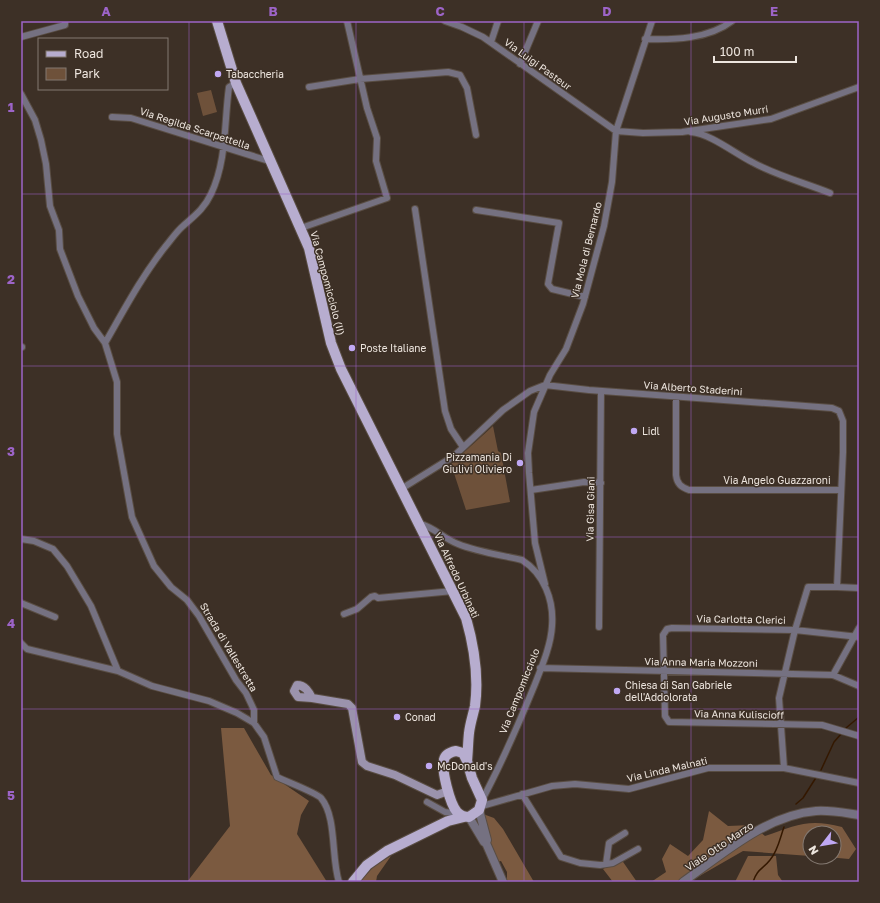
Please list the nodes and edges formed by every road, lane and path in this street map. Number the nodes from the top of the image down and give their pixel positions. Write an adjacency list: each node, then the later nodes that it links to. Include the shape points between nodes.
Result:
1 (65, 21): 9 (street, via 65,25)
2 (217, 21): 14 (main road, Via Campomicciolo (II))
3 (347, 21): 13 (street)
4 (445, 21): 11 (street, Via Luigi Pasteur, via 462,26)
5 (498, 21): 11 (street)
6 (538, 21): 12 (street)
7 (652, 21): 10 (street, Via Mola di Bernardo)
8 (732, 21): 10 (street, via 682,39)
9 (21, 38)
10 (645, 39): 19 (street, Via Mola di Bernardo)
11 (491, 42): 12 (street, Via Luigi Pasteur)
12 (520, 64): 19 (street, Via Luigi Pasteur)
13 (360, 79): 15 (street); 21 (street, via 448,72 460,75 467,88); 27 (street, via 377,138 376,161 387,198)
14 (236, 83): 22 (street, via 229,87); 23 (main road, Via Campomicciolo (II))
15 (309, 87)
16 (859, 87): 20 (street, Via Augusto Murri, via 771,118)
17 (21, 94): 29 (street, Strada di Vallestretta, via 41,140 50,206 59,230 60,250 78,296 94,328)
18 (112, 117): 22 (street, Via Regilda Scarpettella, via 132,118)
19 (616, 130): 20 (street, Via Augusto Murri, via 643,133); 28 (street, Via Mola di Bernardo, via 612,182 604,226)
20 (682, 132): 24 (street, via 702,133 752,162)
21 (476, 135)
22 (224, 147): 23 (street, Via Regilda Scarpettella); 29 (street, via 220,169 206,205 164,248 141,280)
23 (272, 162): 27 (main road, Via Campomicciolo (II))
24 (830, 193)
25 (415, 210): 34 (street, via 446,411 451,429)
26 (476, 210): 28 (street, via 559,223 548,284 552,289)
27 (301, 228): 36 (main road, Via Campomicciolo (II), via 309,248 323,312 345,379)
28 (585, 298): 30 (street, Via Mola di Bernardo, via 566,349)
29 (105, 343): 60 (street, Strada di Vallestretta, via 117,382 117,434 132,517 154,566 171,588 188,600 246,693 254,710)
30 (546, 385): 31 (street, Via Alberto Staderini); 34 (street, via 530,391 503,410); 37 (street, Via Mola di Bernardo, via 534,412 530,433 528,453)
31 (602, 391): 32 (street, Via Alberto Staderini); 35 (street, Via Gisa Giani)
32 (676, 397): 33 (street, Via Alberto Staderini, via 832,408); 38 (street, Via Angelo Guazzaroni, via 676,476 682,487 689,490)
33 (839, 411): 38 (street, Via Angelo Guazzaroni, via 843,421)
34 (463, 446): 36 (street, via 454,456)
35 (601, 483): 37 (street, via 584,482); 48 (street, Via Gisa Giani)
36 (402, 488): 39 (main road, Via Campomicciolo (II))
37 (531, 490): 41 (street, Via Mola di Bernardo, via 535,543)
38 (841, 490): 42 (street)
39 (420, 524): 41 (street, Via Campomicciolo, via 459,545 522,560); 44 (main road, Via Alfredo Urbinati)
40 (21, 539): 54 (street, via 53,549 67,566 91,606)
41 (545, 584): 53 (street, Via Campomicciolo, via 551,605 552,626)
42 (837, 586): 43 (street); 50 (street, via 808,588)
43 (859, 588)
44 (453, 590): 46 (street, via 378,598 375,596 357,609); 62 (main road, Via Alfredo Urbinati, via 471,634 476,664 475,706)
45 (21, 603): 47 (street)
46 (344, 614)
47 (55, 617)
48 (599, 627)
49 (859, 628): 51 (street)
50 (795, 630): 51 (street, Via Carlotta Clerici); 55 (street, Via Carlotta Clerici, via 667,629 663,635); 56 (street)
51 (857, 636): 57 (street)
52 (21, 643): 54 (street, via 28,649)
53 (540, 668): 55 (street, Via Anna Maria Mozzoni); 67 (street, Via Campomicciolo, via 522,716)
54 (118, 670): 60 (street, via 152,686 209,701)
55 (665, 672): 56 (street, Via Anna Maria Mozzoni); 61 (street, Via Anna Kuliscioff, via 665,716 669,722)
56 (784, 674): 57 (street, Via Anna Maria Mozzoni); 61 (street, via 779,698)
57 (833, 675): 58 (street, Via Anna Maria Mozzoni)
58 (859, 686)
59 (312, 698): 70 (main road, via 348,704 352,708 362,762 367,766 395,775 437,795)
60 (254, 722): 81 (street, via 264,737 277,777 321,798 329,813 334,868)
61 (781, 724): 63 (street, Via Anna Kuliscioff, via 822,725); 66 (street)
62 (469, 732): 64 (main road, Via Alfredo Urbinati); 65 (main road, Via Alfredo Urbinati)
63 (859, 736)
64 (451, 752): 65 (main road, via 463,753); 70 (main road, via 443,761)
65 (467, 761): 69 (main road)
66 (784, 768): 68 (street, Via Linda Malnati); 71 (street, Via Linda Malnati, via 708,768 629,789 575,784 552,786)
67 (493, 779): 69 (street, via 482,786); 73 (street, Via Campomicciolo)
68 (859, 783)
69 (476, 786): 73 (main road)
70 (448, 791): 74 (main road)
71 (522, 794): 73 (street, Via Linda Malnati); 80 (street, via 561,857 580,863)
72 (427, 802): 74 (street)
73 (481, 806): 76 (main road); 78 (street)
74 (451, 814): 76 (main road); 82 (main road, via 387,851 367,865)
75 (859, 815): 84 (street, Viale Otto Marzo, via 816,811 773,824 750,835)
76 (466, 817): 78 (street)
77 (625, 833): 80 (street, via 609,843)
78 (486, 843): 83 (street)
79 (638, 849): 80 (street, via 613,863)
80 (606, 864)
81 (339, 882)
82 (353, 882)
83 (503, 882)
84 (683, 882)

